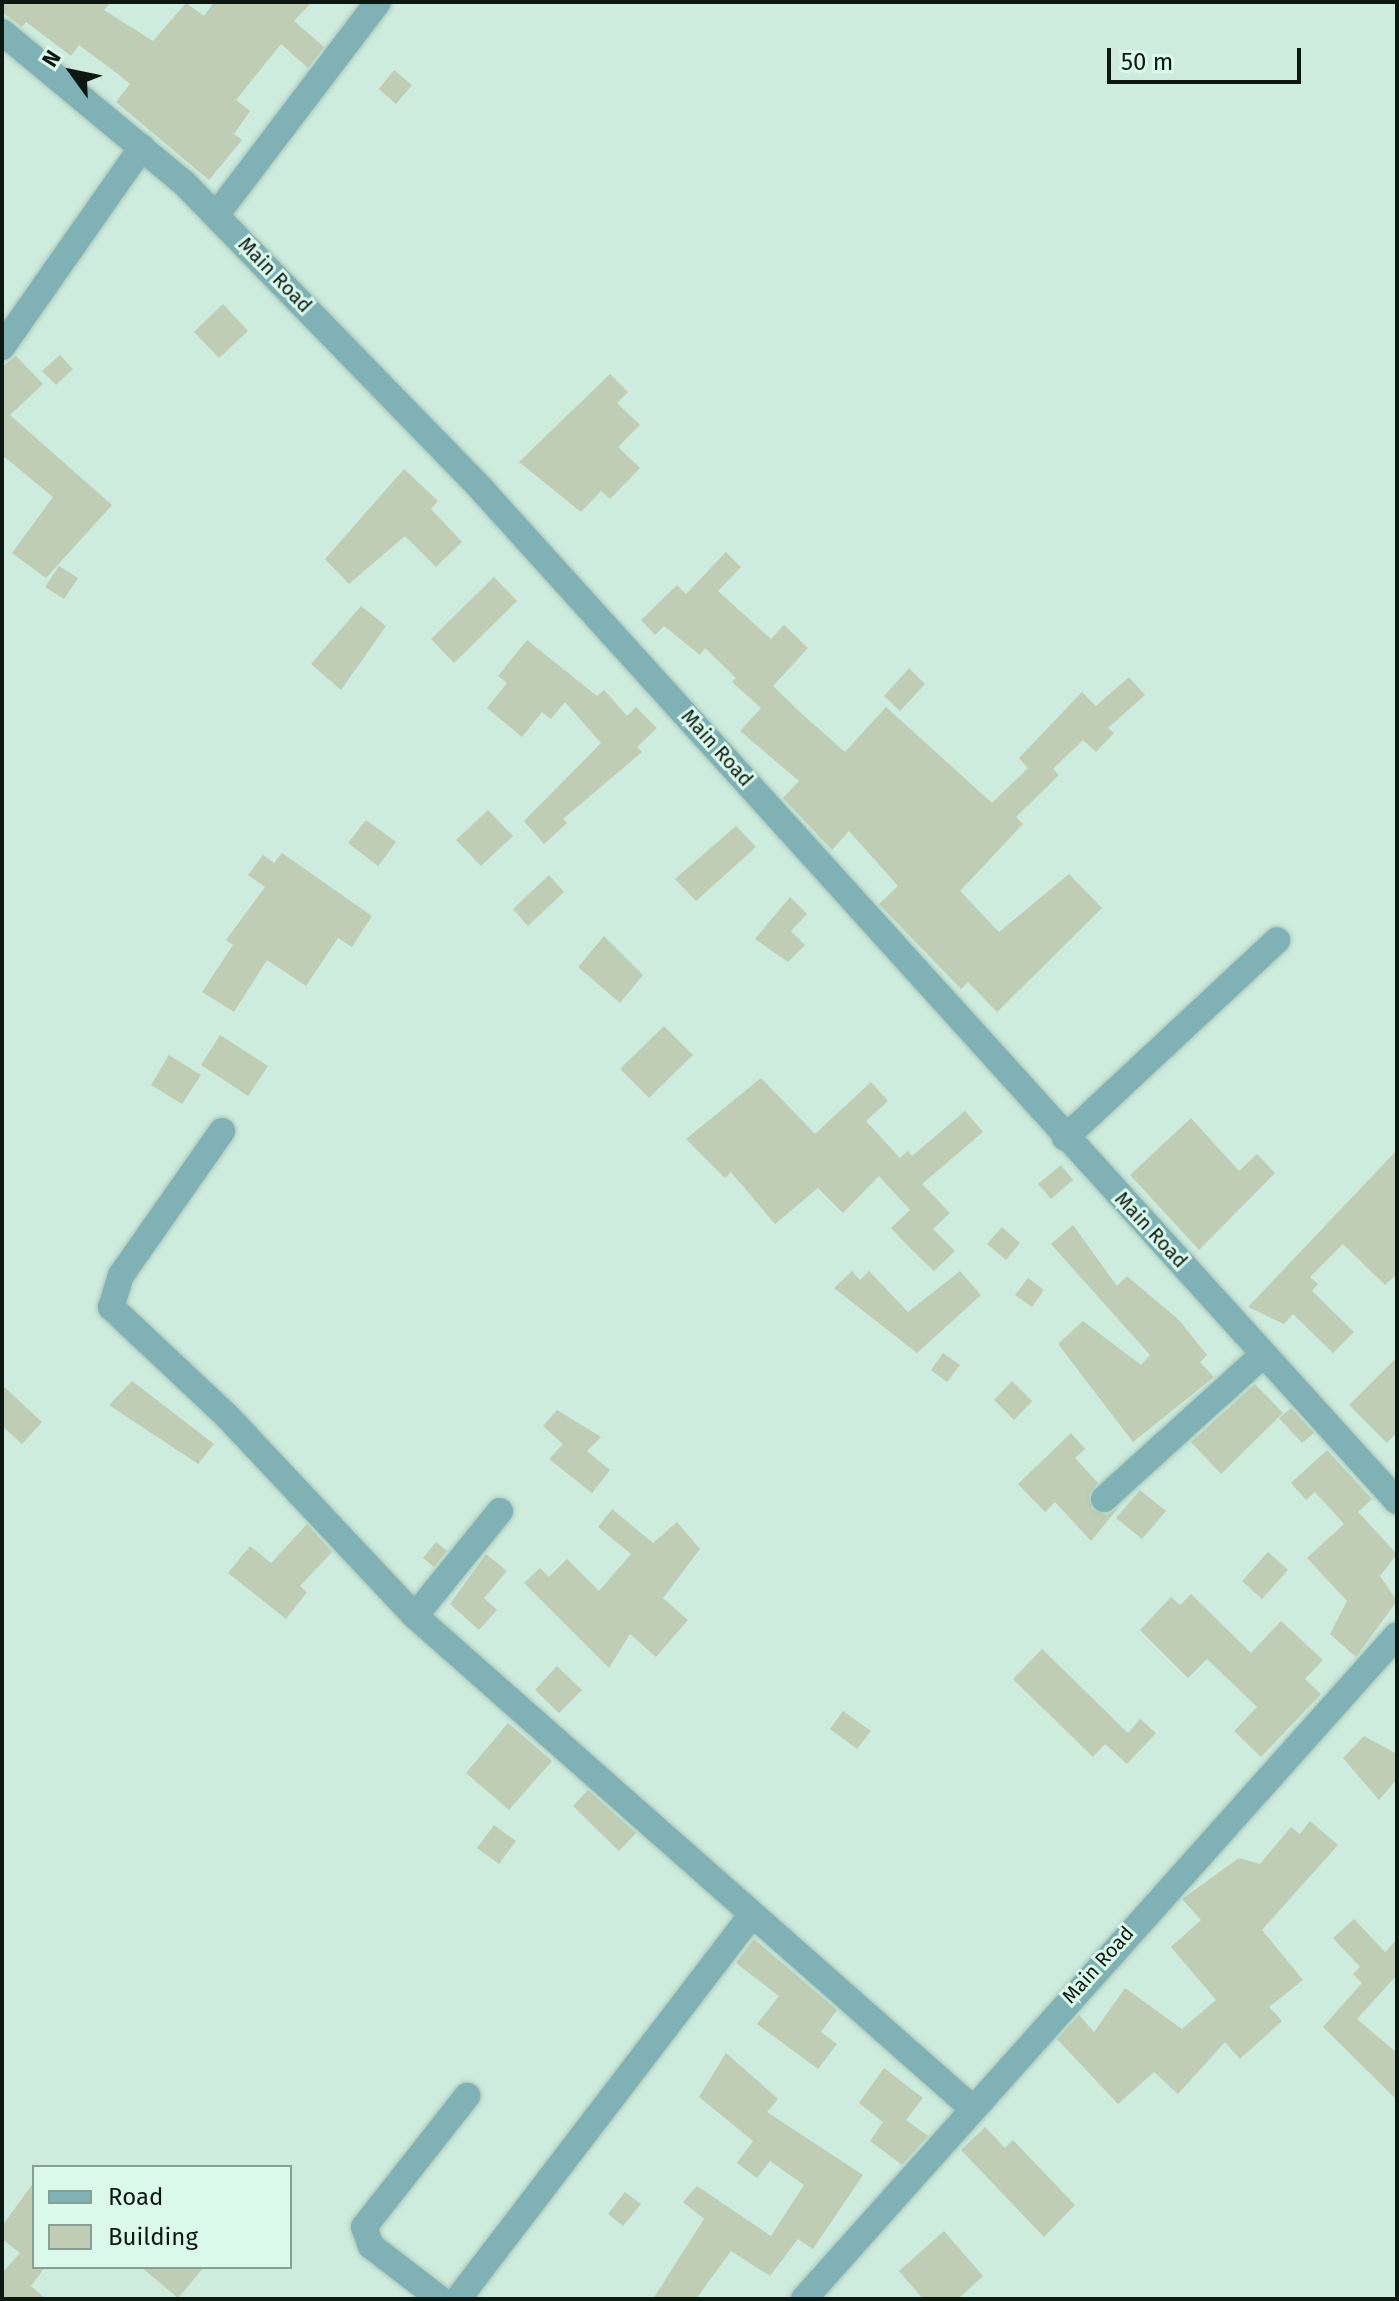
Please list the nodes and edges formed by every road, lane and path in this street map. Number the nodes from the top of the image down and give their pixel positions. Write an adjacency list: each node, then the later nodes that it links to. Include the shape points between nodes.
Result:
1 (378, 2): 4 (street)
2 (2, 32): 3 (street, Main Road)
3 (142, 147): 4 (street, Main Road); 5 (street)
4 (217, 214): 8 (street, Main Road, via 483,491)
5 (2, 347)
6 (1277, 940): 8 (street)
7 (222, 1131): 13 (street, via 121,1275 111,1307 226,1415)
8 (1065, 1138): 9 (street, Main Road)
9 (1263, 1355): 10 (street); 11 (street, Main Road)
10 (1104, 1499)
11 (1397, 1501)
12 (500, 1511): 13 (street)
13 (415, 1616): 15 (street)
14 (1397, 1635): 17 (street, Main Road)
15 (752, 1914): 17 (street); 19 (street)
16 (467, 2096): 18 (street, via 364,2227 371,2246)
17 (972, 2108): 20 (street, Main Road)
18 (440, 2299)
19 (458, 2299)
20 (804, 2299)

